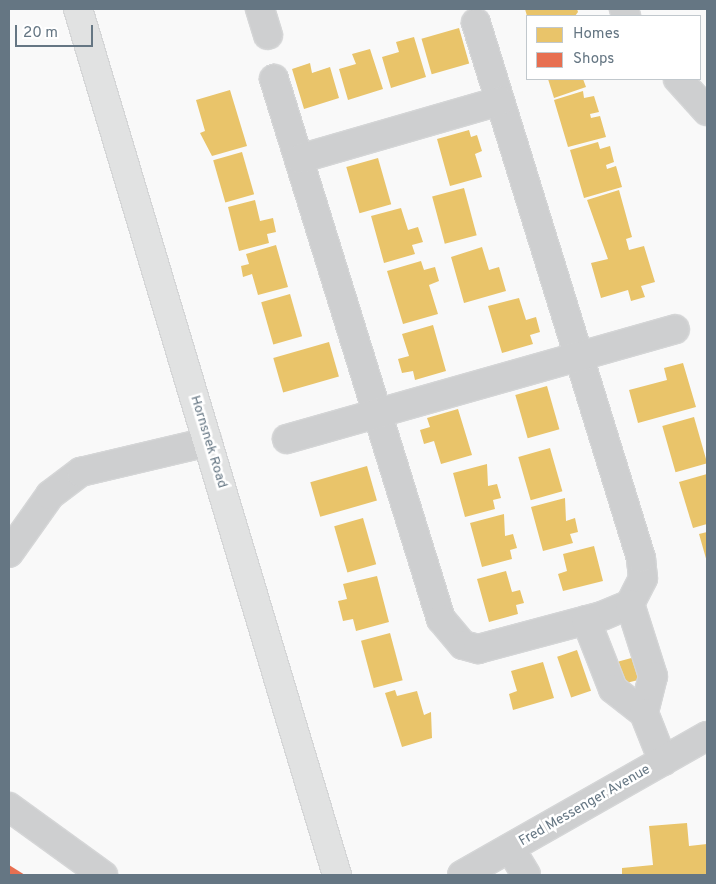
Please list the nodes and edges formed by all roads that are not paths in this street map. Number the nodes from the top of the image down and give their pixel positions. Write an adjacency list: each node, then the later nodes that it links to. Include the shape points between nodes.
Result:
1 (78, 9): 14 (main road, Hornsnek Road)
2 (260, 9): 4 (street)
3 (476, 23): 7 (street)
4 (268, 35)
5 (274, 79): 9 (street)
6 (679, 80): 8 (street)
7 (500, 101): 9 (street); 11 (street)
8 (707, 111)
9 (299, 159): 12 (street)
10 (675, 329): 11 (street)
11 (581, 358): 12 (street); 16 (street, via 641,558 643,578)
12 (375, 414): 13 (street); 17 (street, via 438,610 455,637 478,649)
13 (287, 439)
14 (208, 442): 15 (street, via 81,472 50,495); 24 (main road, Hornsnek Road)
15 (9, 553)
16 (630, 604): 17 (street); 18 (street, via 653,676)
17 (586, 620): 18 (street, via 613,688)
18 (644, 713): 20 (street)
19 (707, 736): 20 (street, Fred Messenger Avenue)
20 (663, 761): 22 (street, Fred Messenger Avenue)
21 (9, 807): 23 (street)
22 (510, 848): 25 (street, Fred Messenger Avenue); 26 (street)
23 (104, 875)
24 (337, 875)
25 (462, 875)
26 (526, 875)

